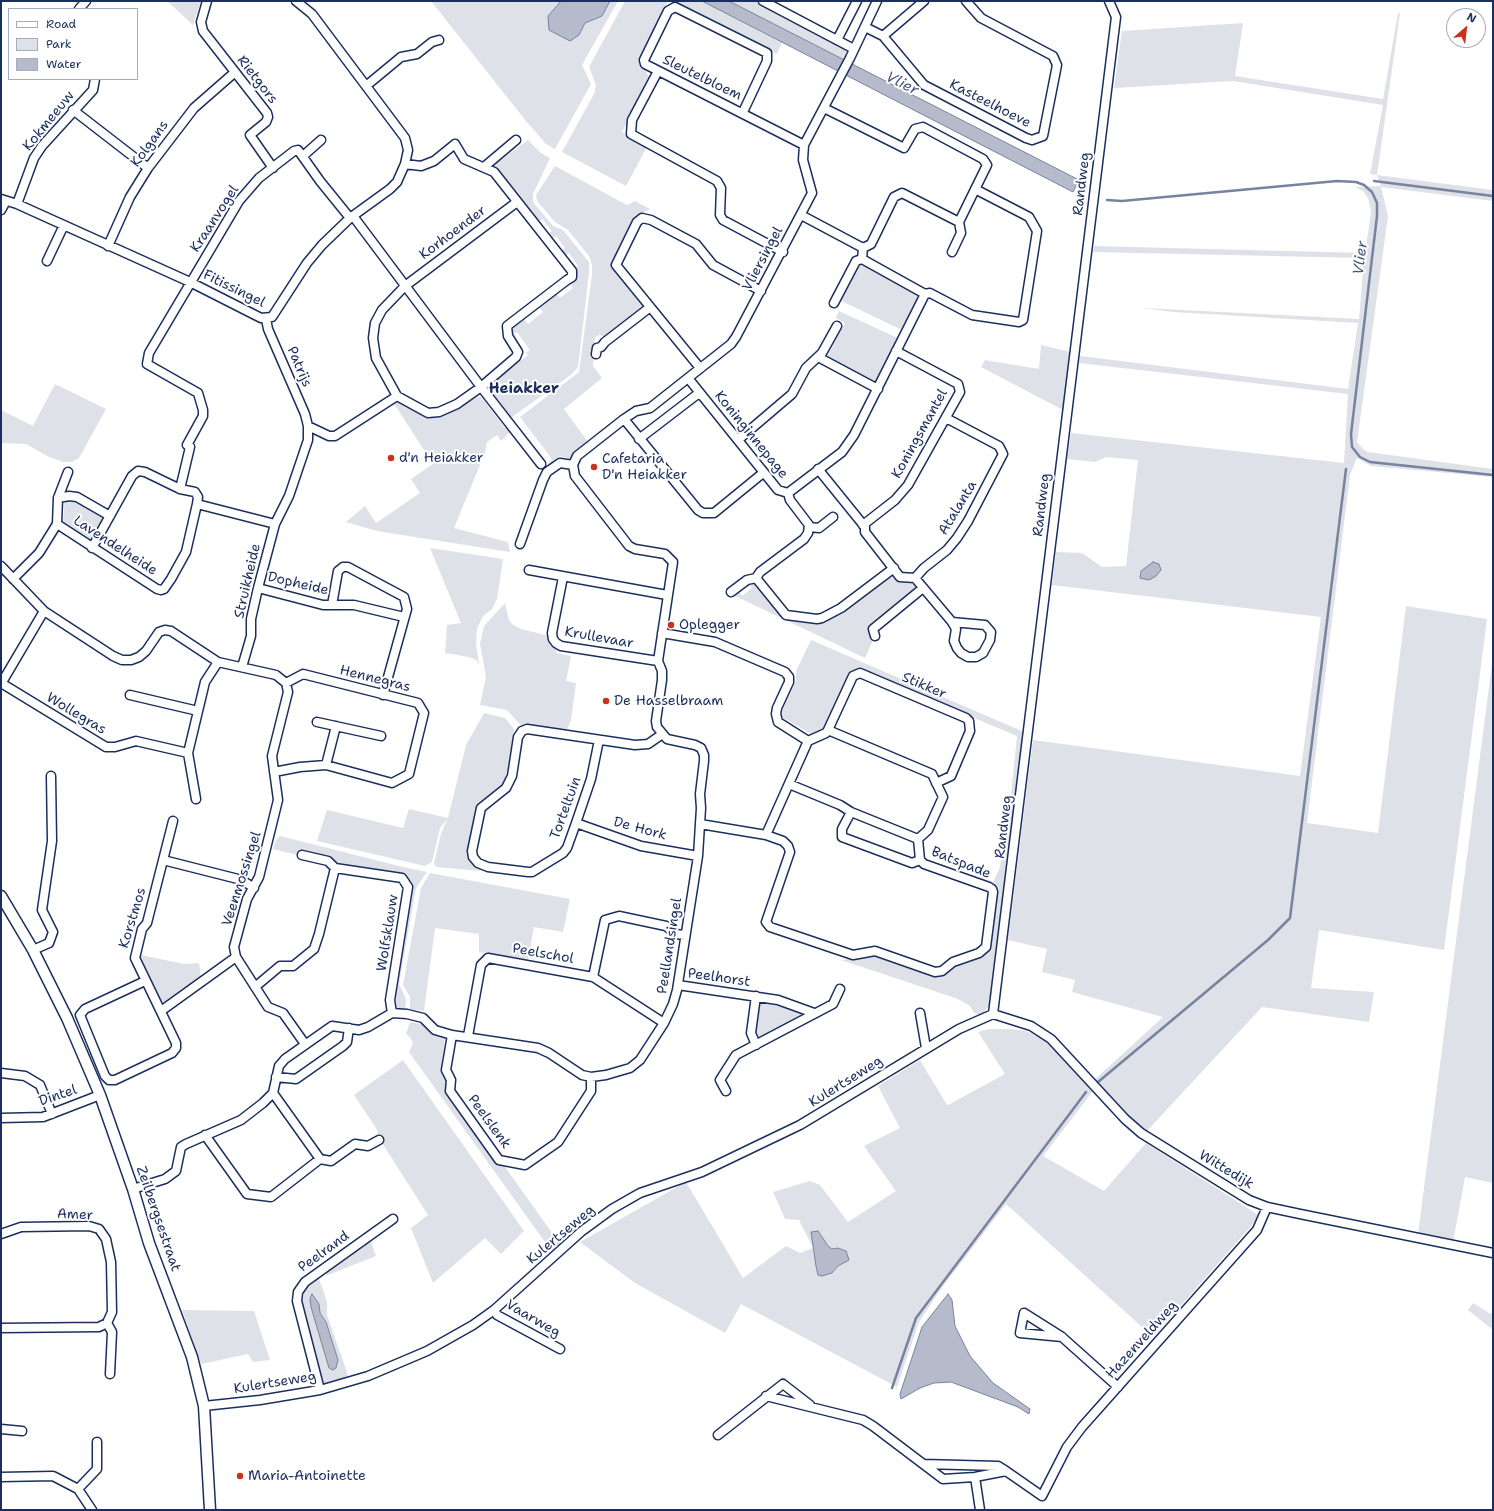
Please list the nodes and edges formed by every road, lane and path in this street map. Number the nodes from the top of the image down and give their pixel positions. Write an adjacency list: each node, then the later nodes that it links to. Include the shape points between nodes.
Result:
1 (207, 1): 15 (street, Rietgors, via 201,22 203,31)
2 (763, 1): 12 (street)
3 (857, 1): 12 (street)
4 (877, 1): 9 (street, Vliersingel)
5 (924, 1): 10 (street)
6 (966, 1): 10 (street, Kasteelhoeve, via 981,18 1053,56 1057,65 1043,136 1032,140 1026,138 924,85)
7 (1109, 1): 149 (street, Randweg, via 1113,5 1116,17)
8 (300, 2): 17 (street, Fitissingel, via 312,14)
9 (866, 27): 10 (street, Kasteelhoeve); 13 (street, Vliersingel)
10 (883, 36)
11 (439, 40): 17 (street, via 432,42 417,54 401,57)
12 (837, 40): 13 (street)
13 (854, 49): 18 (street, Vliersingel)
14 (658, 71): 20 (street, Sleutelbloem); 20 (street, Sleutelbloem, via 644,60 668,11 676,7 767,53 767,61); 40 (street, via 632,120 631,134 717,181 721,188 720,215 723,220)
15 (234, 73): 27 (street, Kolgans, via 194,108); 28 (street, Rietgors, via 267,113 266,122 250,135)
16 (95, 80): 19 (street, Kokmeeuw, via 93,90)
17 (366, 86): 25 (street, Fitissingel, via 405,138 408,150)
18 (824, 108): 23 (street, Vliersingel); 29 (street, via 904,148 914,129 923,127 970,152 983,159 987,165)
19 (73, 110): 27 (street); 32 (street, Kokmeeuw, via 34,158)
20 (743, 112): 23 (street, Sleutelbloem)
21 (321, 140): 24 (street)
22 (516, 140): 26 (street)
23 (804, 145): 34 (street, Vliersingel, via 803,160 812,193)
24 (303, 156): 28 (street, Kraanvogel, via 298,150 294,151); 35 (street, via 320,181)
25 (405, 164): 26 (street, via 421,166 434,161 455,144 464,159 478,167); 35 (street, Fitissingel, via 397,182 390,189)
26 (484, 167): 31 (street, via 494,172)
27 (148, 168): 38 (street, Kolgans, via 130,198)
28 (273, 168): 44 (street, Kraanvogel, via 259,178 239,201)
29 (975, 189): 36 (street); 47 (street, via 1029,217 1037,231 1024,320 1019,322 972,316 930,293)
30 (3, 200): 32 (street, Fitissingel); 33 (street, Fitissingel)
31 (517, 202): 45 (street, Korhoender); 57 (street, via 572,271 572,277 507,326 508,336 518,352 516,357)
32 (17, 204): 37 (street, Fitissingel)
33 (1, 210)
34 (801, 215): 39 (street); 40 (street, Vliersingel)
35 (352, 217): 45 (street); 50 (street, Fitissingel, via 322,245 276,313)
36 (959, 222): 39 (street, via 902,193 894,197 871,244); 41 (street, via 961,233)
37 (64, 225): 38 (street, Fitissingel); 43 (street)
38 (108, 246): 44 (street, Fitissingel)
39 (863, 248): 42 (street)
40 (783, 252): 46 (street, Vliersingel)
41 (952, 252)
42 (862, 259): 47 (street); 48 (street, via 856,261)
43 (47, 261)
44 (190, 282): 50 (street, Fitissingel, via 261,318); 71 (street, Kraanvogel, via 149,353 147,364 198,393 203,410 188,446)
45 (405, 286): 57 (street); 60 (street, Korhoender, via 382,310 375,323 373,338 376,358)
46 (762, 291): 49 (street, via 713,265 696,244 651,220 642,218 637,222 616,265); 55 (street, Vliersingel, via 736,337)
47 (925, 294): 52 (street, Koninginnepage)
48 (834, 303)
49 (649, 308): 53 (street, via 601,347 596,348); 55 (street)
50 (266, 318): 63 (street, Patrijs, via 268,329)
51 (837, 326): 54 (street)
52 (896, 351): 58 (street, Koninginnepage); 61 (street, Koningsmantel, via 958,384 960,392)
53 (596, 354)
54 (818, 357): 58 (street); 65 (street, via 806,368 792,394)
55 (700, 368): 56 (street, Vliersingel)
56 (688, 378): 59 (street, Koninginnepage); 62 (street, Vliersingel, via 650,408 636,411)
57 (481, 387): 60 (street, via 457,404 439,412 428,413); 66 (street)
58 (878, 389): 68 (street, Koninginnepage, via 842,452)
59 (699, 393): 64 (street); 65 (street, Koninginnepage)
60 (397, 396): 63 (street, via 335,436 329,436)
61 (946, 418): 80 (street, Koningsmantel, via 908,486 895,500); 89 (street, Atalanta, via 999,446 1003,454 957,538)
62 (624, 419): 64 (street); 67 (street, Vliersingel, via 577,456)
63 (308, 426): 73 (street, Patrijs, via 308,440)
64 (639, 439): 70 (street, via 703,514 714,513)
65 (738, 440): 70 (street, Koninginnepage)
66 (541, 464)
67 (573, 465): 82 (street, via 560,463 547,472); 94 (street, via 575,476 630,546 670,557 673,566)
68 (818, 469): 72 (street, Koninginnepage); 80 (street)
69 (68, 472): 74 (street, Lavendelheide)
70 (763, 473): 72 (street, Koninginnepage, via 778,490)
71 (180, 490): 75 (street, via 195,492 198,497); 76 (street, via 138,471 132,476)
72 (788, 493): 81 (street)
73 (289, 496): 79 (street, Struikheide)
74 (58, 498): 76 (street, via 77,497); 78 (street, Lavendelheide)
75 (197, 504): 79 (street); 83 (street, Lavendelheide, via 186,552 164,589 157,589)
76 (110, 516): 83 (street)
77 (833, 517): 81 (street, via 819,528)
78 (57, 524): 83 (street, Lavendelheide); 90 (street, Lavendelheide, via 40,553)
79 (275, 524): 91 (street, Struikheide)
80 (863, 524): 85 (street, via 866,532)
81 (808, 527): 88 (street, via 804,539 760,572)
82 (520, 544)
83 (92, 548)
84 (1, 566): 90 (street)
85 (894, 568): 88 (street, via 842,608 817,619 786,615); 89 (street, via 900,576)
86 (529, 570): 87 (street)
87 (563, 577): 94 (street); 101 (street, Krullevaar, via 552,633 556,644)
88 (756, 578): 93 (street, via 747,580)
89 (915, 578): 92 (street)
90 (13, 579): 96 (street)
91 (258, 588): 95 (street, Dopheide, via 323,605); 103 (street, Struikheide, via 251,619 251,636)
92 (923, 588): 98 (street); 100 (street, via 873,629)
93 (730, 592)
94 (667, 595): 99 (street)
95 (332, 605): 97 (street, Dopheide, via 354,605); 97 (street, Dopheide, via 338,571 348,567 404,597 407,609)
96 (44, 611): 102 (street, via 122,660 139,657 159,632 164,630 170,631); 105 (street, Wollegras)
97 (404, 617): 107 (street, Dopheide)
98 (952, 622): 98 (street, via 985,625 991,632 983,653 976,657 968,657 961,653 956,648 956,629)
99 (662, 633): 101 (street); 115 (street, via 715,642 785,672 789,677 777,708 778,722)
100 (875, 636)
101 (658, 661): 112 (street, via 662,680 656,727)
102 (218, 662): 103 (street); 108 (street, via 205,682)
103 (242, 667): 104 (street, via 276,675)
104 (286, 683): 107 (street, Hennegras, via 303,674); 118 (street, Veenmossingel, via 288,692 272,756)
105 (1, 684): 116 (street, Wollegras, via 106,747 136,741)
106 (130, 695): 108 (street)
107 (383, 695): 117 (street, Hennegras, via 418,703 424,713 409,774 392,783)
108 (198, 711): 116 (street)
109 (317, 722): 110 (street)
110 (336, 726): 113 (street); 117 (street)
111 (828, 730): 115 (street); 120 (street, via 932,774); 120 (street, Stikker, via 853,676 860,673 966,718 970,731 951,776)
112 (661, 734): 114 (street, Torteltuin, via 648,744 635,745); 126 (street, Peellandsingel, via 667,739 701,748 704,755)
113 (381, 736)
114 (599, 740): 125 (street, Torteltuin, via 595,767); 125 (street, Torteltuin, via 527,729 522,731 518,737 512,776 506,788 480,808 473,857 478,863 488,867 532,872 563,853)
115 (808, 741): 121 (street)
116 (188, 753): 122 (street)
117 (326, 765): 118 (street, Hennegras)
118 (274, 772): 134 (street, Veenmossingel, via 278,800 264,862)
119 (51, 776): 137 (street, via 52,841 42,910 53,932 49,943)
120 (936, 783): 128 (street, Batspade, via 942,797 928,830)
121 (789, 784): 123 (street, via 840,805); 127 (street)
122 (196, 799)
123 (850, 812): 128 (street); 132 (street, via 842,829 842,837 912,863)
124 (173, 821): 131 (street, Korstmos)
125 (576, 823): 130 (street, De Hork, via 641,846)
126 (700, 824): 127 (street); 130 (street, Peellandsingel)
127 (766, 835): 132 (street, Batspade, via 783,841 790,852 766,922 770,927 853,955 874,951 935,972 942,971 953,962 986,947 993,892 989,887 924,864)
128 (918, 839): 132 (street, Batspade)
129 (302, 855): 133 (street, Wolfsklauw, via 328,861)
130 (698, 856): 136 (street, Peellandsingel)
131 (163, 860): 134 (street, via 242,880); 140 (street, Korstmos, via 135,958)
132 (920, 860)
133 (335, 868): 142 (street, via 314,949 293,966 280,966); 146 (street, Wolfsklauw, via 402,878 408,887 390,1000)
134 (254, 888): 138 (street, Veenmossingel, via 247,900 234,947)
135 (1, 896): 137 (street, Zeilbergsestraat)
136 (685, 934): 139 (street, via 675,934 666,926 619,916 605,920); 141 (street, Peellandsingel)
137 (33, 950): 162 (street, Zeilbergsestraat, via 67,1018)
138 (236, 957): 142 (street); 145 (street)
139 (593, 977): 150 (street, Peelschol); 153 (street, Peelschol, via 488,958 481,965)
140 (145, 981): 145 (street, Korstmos); 145 (street, Korstmos, via 85,1009 80,1015 105,1076 109,1080 116,1080 172,1053 176,1048)
141 (678, 985): 144 (street, Peelhorst); 150 (street, Peellandsingel, via 673,1004)
142 (255, 987): 154 (street, via 268,1007 283,1013)
143 (840, 989): 147 (street, via 833,1004)
144 (756, 996): 147 (street, Peelhorst, via 778,1000); 155 (street, Peelhorst, via 751,1033)
145 (161, 1011)
146 (392, 1013): 151 (street, via 368,1027 359,1030); 152 (street, via 423,1018 435,1030)
147 (814, 1013): 155 (street)
148 (920, 1013): 156 (street)
149 (993, 1014): 156 (street, Kulertseweg, via 959,1029); 169 (street, Wittedijk, via 1031,1026 1046,1036 1124,1119 1141,1133 1237,1194)
150 (664, 1022): 159 (street, Peellandsingel, via 640,1060 630,1068)
151 (349, 1028): 154 (street, via 332,1026); 158 (street, via 347,1042 343,1046 296,1079)
152 (452, 1035): 153 (street); 159 (street, Peelslenk, via 446,1070 451,1080 450,1090 499,1160 525,1165 558,1142 591,1090)
153 (468, 1036): 159 (street, via 538,1048 582,1075)
154 (305, 1044): 158 (street, via 285,1059 279,1066)
155 (756, 1045): 160 (street, via 736,1055 720,1080)
156 (926, 1048): 173 (street, Kulertseweg, via 800,1125 702,1172 640,1193 612,1209 582,1231)
157 (1, 1073): 163 (street, via 25,1076 40,1085)
158 (276, 1077): 161 (street)
159 (591, 1077)
160 (726, 1090)
161 (273, 1093): 165 (street, via 241,1120); 167 (street)
162 (100, 1095): 163 (street, Dintel); 168 (street, Zeilbergsestraat)
163 (52, 1114): 164 (street, Dintel, via 43,1117)
164 (1, 1118)
165 (206, 1135): 167 (street, via 247,1194 271,1197); 168 (street, via 181,1148 176,1171 165,1179)
166 (379, 1140): 167 (street, via 368,1146 355,1144 331,1161)
167 (320, 1159)
168 (133, 1189): 182 (street, Zeilbergsestraat, via 149,1243 192,1357)
169 (1267, 1207): 172 (street, Wittedijk); 179 (street, Hazenveldweg, via 1257,1230)
170 (392, 1219): 180 (street, Peelrand, via 305,1282 298,1292 297,1301)
171 (1, 1234): 174 (street, Amer, via 21,1227 88,1226 99,1229 106,1239 111,1262 112,1312)
172 (1493, 1253)
173 (494, 1310): 177 (street, Vaarweg, via 497,1315); 180 (street, Kulertseweg, via 473,1326 427,1351 368,1376)
174 (107, 1323): 175 (street, via 99,1327); 178 (street, Amer, via 112,1332)
175 (1, 1328)
176 (1062, 1337): 176 (street, via 1036,1321 1024,1313 1020,1333); 179 (street)
177 (560, 1349)
178 (110, 1374)
179 (1118, 1387): 189 (street, Hazenveldweg, via 1067,1447 1042,1496)
180 (320, 1390): 182 (street, Kulertseweg)
181 (766, 1396): 183 (street); 183 (street, via 783,1384); 186 (street)
182 (204, 1406): 194 (street, Zeilbergsestraat)
183 (814, 1408): 188 (street, via 863,1420)
184 (1, 1429): 185 (street)
185 (22, 1431)
186 (718, 1435)
187 (98, 1442): 192 (street, via 97,1469)
188 (923, 1464): 189 (street, via 998,1466); 191 (street, via 943,1479)
189 (1006, 1471): 191 (street)
190 (1, 1477): 192 (street, via 53,1476)
191 (975, 1477): 195 (street)
192 (78, 1489): 193 (street)
193 (92, 1510)
194 (210, 1510)
195 (980, 1510)

